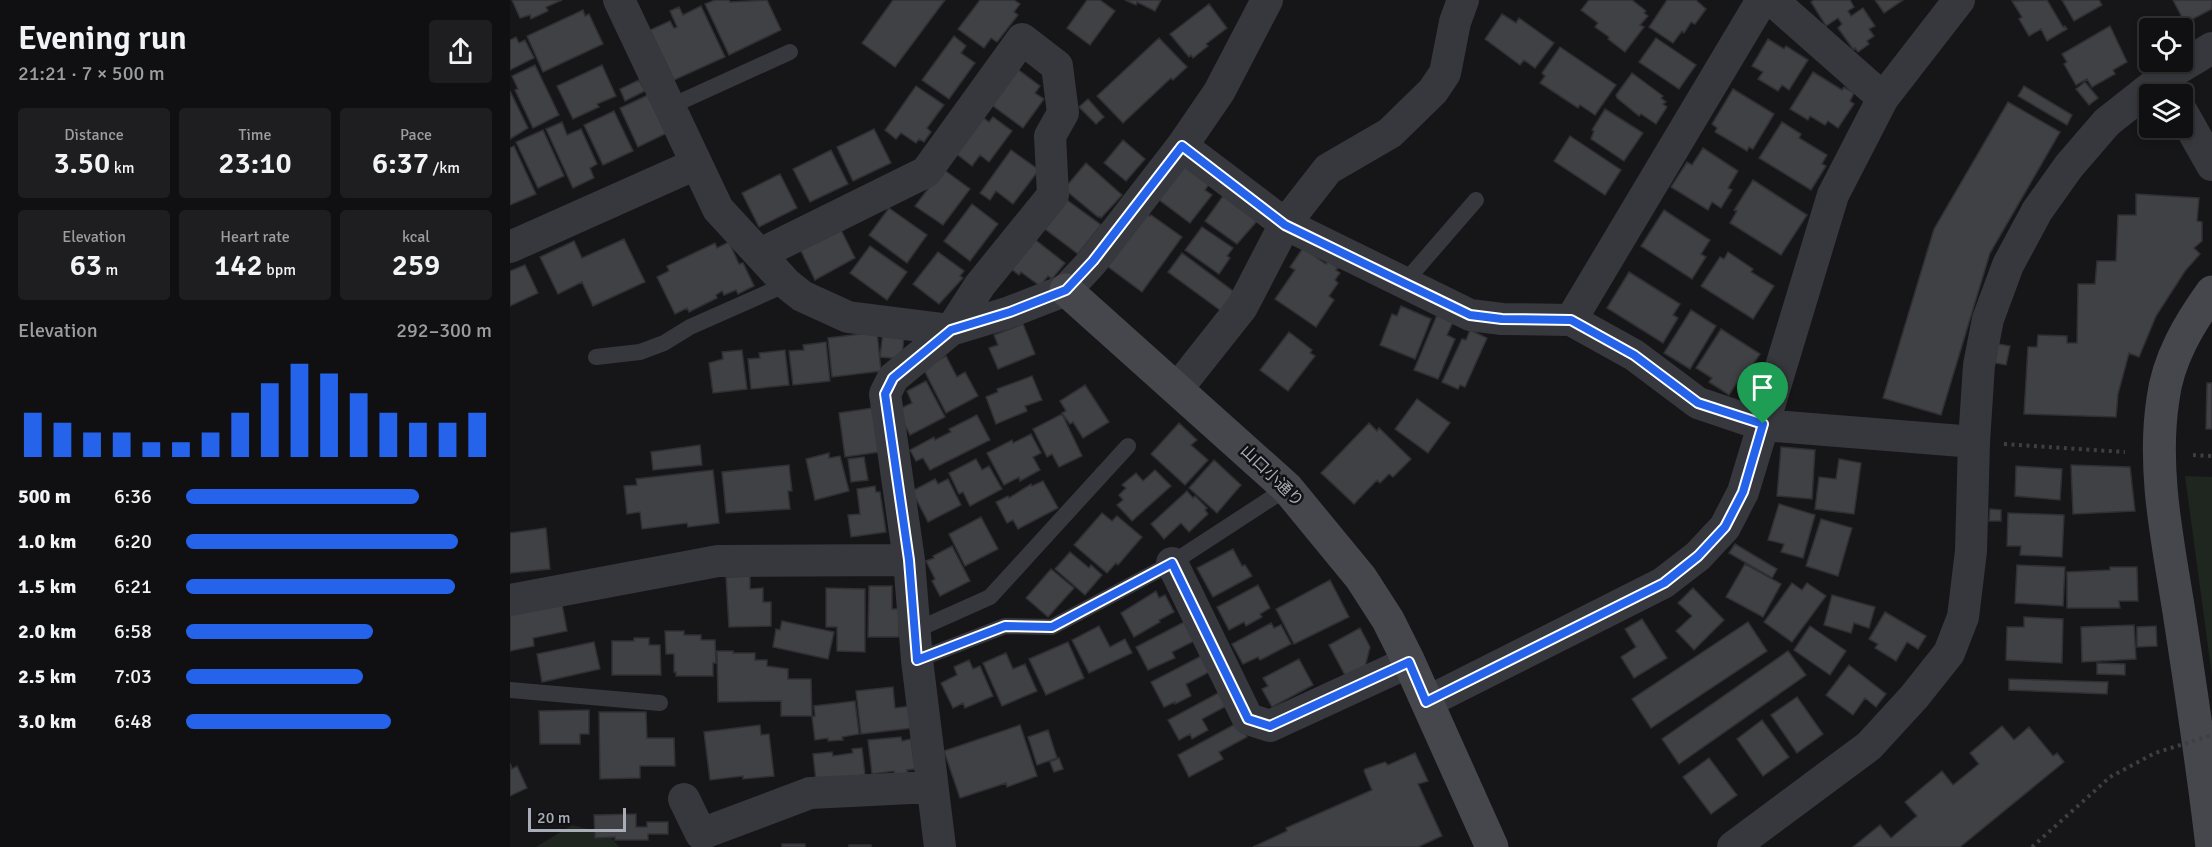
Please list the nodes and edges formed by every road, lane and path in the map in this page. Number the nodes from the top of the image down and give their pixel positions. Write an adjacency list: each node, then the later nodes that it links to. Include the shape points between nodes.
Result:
1 (619, 0): 12 (street)
2 (1267, 0): 14 (street, via 1219,92)
3 (1463, 0): 18 (street, via 1445,73 1433,91 1390,133 1328,168)
4 (1762, 0): 25 (street)
5 (1772, 0): 10 (street)
6 (1959, 0): 10 (street)
7 (2212, 48): 9 (street)
8 (790, 52): 12 (lane)
9 (2170, 84)
10 (1883, 98): 29 (street, via 1833,195)
11 (2139, 103): 30 (street, via 2107,122 2069,166 2037,212 2008,265 1988,319 1979,365)
12 (669, 107): 15 (street)
13 (2193, 131): 16 (street)
14 (1182, 146): 18 (street); 23 (street)
15 (696, 164): 19 (street); 20 (street, via 718,209)
16 (2212, 165)
17 (1476, 200): 21 (lane)
18 (1285, 225): 21 (street); 28 (street, via 1242,307)
19 (510, 247)
20 (760, 254): 22 (street); 26 (street, via 926,172 1022,39 1057,66 1063,113 1050,136 1053,195 980,285)
21 (1404, 283): 25 (street, via 1470,315)
22 (787, 284): 26 (street, via 802,296 848,317); 27 (lane, via 690,327 664,343 640,352)
23 (1066, 290): 26 (street); 28 (street, 山口小通り)
24 (2212, 292): 32 (street, via 2192,319 2175,353 2163,398)
25 (1571, 320): 29 (street, via 1634,355 1698,403)
26 (951, 330): 34 (street, via 893,378 885,394)
27 (596, 357)
28 (1177, 389): 33 (street, 山口小通り)
29 (1763, 424): 30 (street); 40 (street, via 1743,492 1725,527 1698,556 1664,583)
30 (1974, 442): 32 (path); 47 (street, via 1971,551 1963,617 1949,653 1869,746)
31 (1128, 446): 37 (lane, via 990,597)
32 (2160, 454): 42 (street, via 2161,503)
33 (1287, 488): 35 (lane); 38 (street, 山口小通り, via 1361,578)
34 (909, 560): 36 (street, via 718,561); 37 (street)
35 (1172, 563): 37 (lane, via 1052,627 1005,626); 38 (street, via 1248,719 1270,726)
36 (510, 600)
37 (915, 645): 43 (street)
38 (1409, 662): 40 (street, 山口小通り)
39 (510, 690): 41 (lane)
40 (1426, 702): 46 (street, 山口小通り)
41 (660, 703)
42 (2209, 751): 48 (path, bridge, via 2155,753 2110,777); 49 (street)
43 (931, 787): 44 (street, via 810,793 701,834); 45 (street)
44 (684, 799)
45 (940, 847)
46 (1492, 847)
47 (1733, 847)
48 (2032, 847)
49 (2212, 847)

